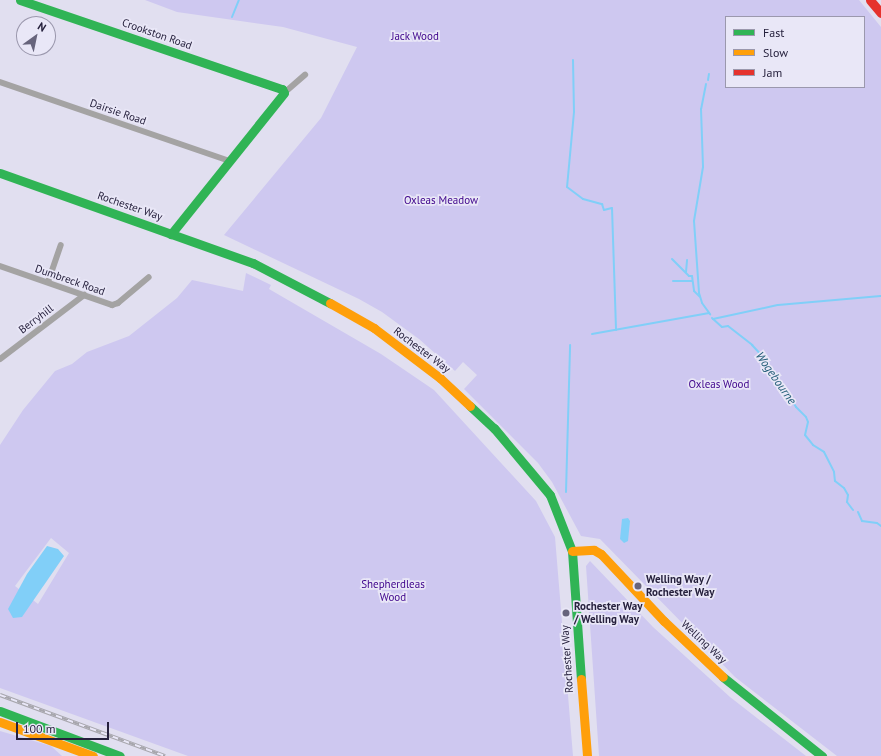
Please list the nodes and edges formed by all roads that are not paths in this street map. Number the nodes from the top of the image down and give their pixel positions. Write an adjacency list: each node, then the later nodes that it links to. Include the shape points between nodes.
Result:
1 (20, 0): 6 (main road, Crookston Road, via 282,89)
2 (870, 0): 3 (main road)
3 (881, 13)
4 (305, 75): 6 (street)
5 (0, 82): 7 (street, Dairsie Road)
6 (284, 93): 7 (main road)
7 (230, 161): 9 (main road)
8 (0, 173): 9 (main road, Rochester Way)
9 (172, 234): 16 (main road, Rochester Way, via 253,263 292,281 374,328 440,378 494,428 533,471 558,510)
10 (61, 246): 13 (street)
11 (0, 266): 13 (street, Dumbreck Road)
12 (149, 277): 14 (street, Dumbreck Road, via 115,304)
13 (48, 282): 14 (street, Dumbreck Road)
14 (84, 295): 15 (street, Berryhill)
15 (0, 359)
16 (572, 551): 21 (main road, Rochester Way); 22 (main road, Welling Way, via 594,550 601,554 664,621 734,687)
17 (0, 711): 20 (main road)
18 (0, 722): 19 (main road)
19 (93, 756)
20 (120, 756)
21 (587, 756)
22 (822, 756)

